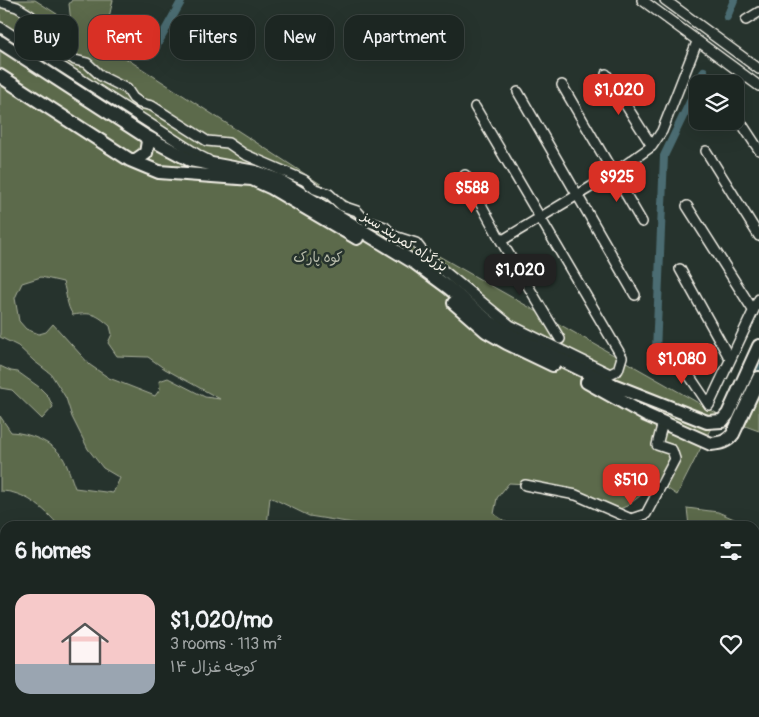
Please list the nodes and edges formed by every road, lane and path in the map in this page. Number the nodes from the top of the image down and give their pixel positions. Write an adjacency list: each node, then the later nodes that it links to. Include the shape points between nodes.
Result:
1 (642, 0): 8 (street)
2 (665, 0): 9 (street)
3 (0, 2): 27 (street, via 30,15 68,55 87,63 101,76 127,89 140,103 152,106 207,141 228,143 244,154 304,180 329,194 342,206 357,211 366,221 416,243 427,257 510,325 610,374 618,370 622,357)
4 (759, 12): 5 (street)
5 (746, 20)
6 (0, 27): 22 (street, via 200,156)
7 (0, 42): 17 (highway, بزرگراه کمربند سبز)
8 (697, 42): 13 (street); 18 (street, via 662,132)
9 (759, 69)
10 (606, 74): 18 (street)
11 (0, 76): 21 (highway, بزرگراه کمربند سبز)
12 (562, 85): 23 (street)
13 (759, 86)
14 (518, 92): 25 (street)
15 (476, 107): 27 (street)
16 (744, 127): 19 (street)
17 (145, 136): 21 (highway, via 148,141 146,153); 22 (highway, بزرگراه کمربند سبز, via 190,160)
18 (652, 146): 23 (street)
19 (759, 150)
20 (706, 152): 29 (street)
21 (130, 160): 41 (highway, بزرگراه کمربند سبز, via 159,172 252,179 272,188 411,270 486,331)
22 (227, 167): 40 (highway, بزرگراه کمربند سبز, via 278,180 415,263 491,323 599,378)
23 (614, 173): 25 (street); 28 (street)
24 (465, 175): 30 (street)
25 (576, 196): 27 (street); 32 (street)
26 (687, 206): 34 (street)
27 (539, 218): 30 (street)
28 (642, 222)
29 (759, 236)
30 (501, 241): 35 (street)
31 (680, 269): 38 (street)
32 (635, 295)
33 (759, 299): 34 (street)
34 (753, 310): 38 (street)
35 (560, 338)
36 (759, 346): 40 (highway, بزرگراه کمربند سبز, via 722,422 707,422)
37 (674, 353): 38 (street, via 709,404)
38 (730, 359)
39 (759, 378): 42 (highway, بزرگراه کمربند سبز, via 734,434 721,444 711,444)
40 (655, 400): 41 (highway, via 646,405)
41 (646, 415): 42 (highway, بزرگراه کمربند سبز)
42 (663, 422): 43 (street, via 657,445 672,450 675,459 646,514 631,519 576,495)
43 (525, 485)

